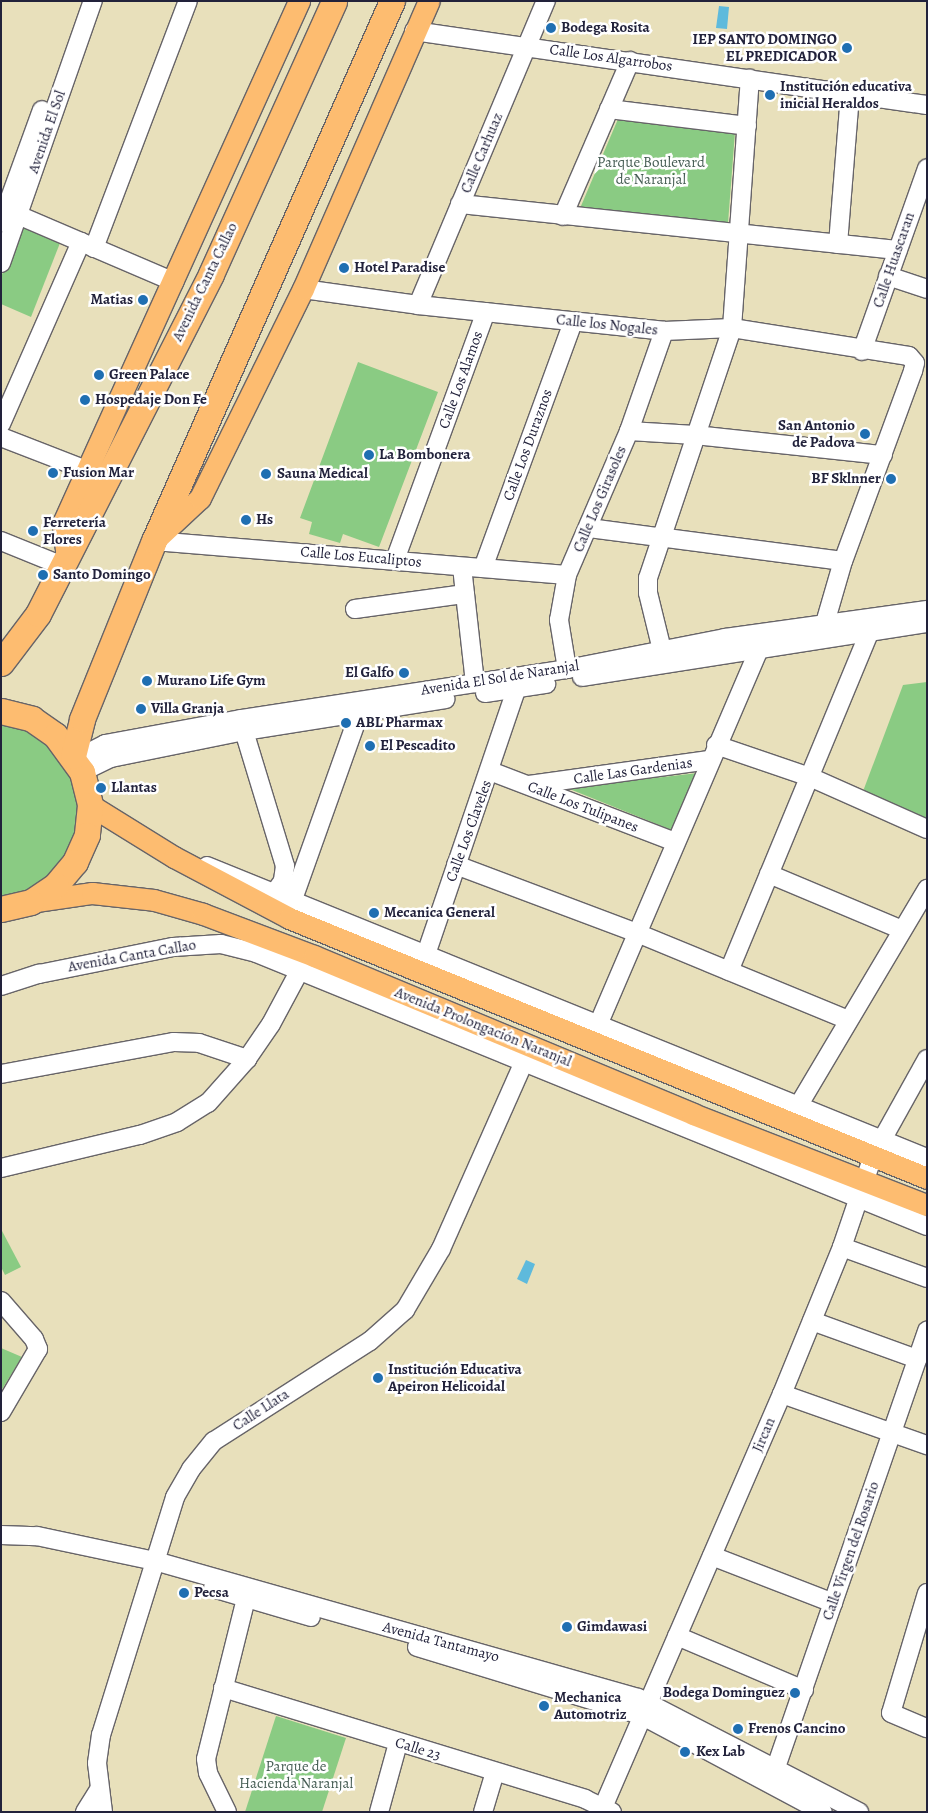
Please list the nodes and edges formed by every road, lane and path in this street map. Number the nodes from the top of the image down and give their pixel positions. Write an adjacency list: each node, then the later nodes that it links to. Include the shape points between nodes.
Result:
1 (81, 1): 22 (street, Avenida El Sol)
2 (93, 1): 20 (street, Avenida El Sol)
3 (188, 1): 25 (street)
4 (299, 1): 29 (main road, Avenida Canta Callao)
5 (334, 1): 50 (highway, Avenida Canta Callao, via 211,274)
6 (392, 1): 46 (highway)
7 (429, 1): 9 (main road)
8 (546, 1): 10 (street, Calle Carhuaz)
9 (414, 30): 10 (street, Calle Los Algarrobos); 30 (main road)
10 (527, 45): 11 (street, Calle Los Algarrobos); 19 (street, Calle Carhuaz)
11 (630, 61): 12 (street, Calle Los Algarrobos); 15 (street)
12 (750, 79): 13 (street, Calle Los Algarrobos); 16 (street)
13 (850, 94): 14 (street, Calle Los Algarrobos); 24 (street)
14 (927, 105)
15 (609, 109): 16 (street); 21 (street)
16 (746, 126): 23 (street)
17 (927, 168): 18 (street, Calle Huascaran)
18 (922, 197): 26 (street, Calle Huascaran)
19 (460, 204): 21 (street); 32 (street, Calle Carhuaz)
20 (18, 215): 25 (street); 27 (street, Avenida El Sol)
21 (563, 216): 23 (street)
22 (1, 224)
23 (738, 234): 24 (street); 35 (street)
24 (838, 244): 26 (street)
25 (87, 245): 29 (street); 38 (street)
26 (898, 250): 28 (street, Calle Huascaran)
27 (1, 263)
28 (888, 276): 31 (street); 37 (street, Calle Huascaran)
29 (174, 282): 43 (main road, Avenida Canta Callao)
30 (303, 289): 32 (street, Calle los Nogales); 46 (main road, via 200,498)
31 (927, 289)
32 (418, 305): 33 (street, Calle los Nogales)
33 (486, 312): 34 (street, Calle los Nogales); 48 (street, Calle Los Alamos)
34 (573, 322): 36 (street, Calle los Nogales); 52 (street, Calle Los Duraznos)
35 (732, 328): 36 (street, Calle los Nogales); 37 (street, Calle los Nogales); 40 (street)
36 (664, 332): 39 (street, Calle Los Girasoles)
37 (862, 351): 42 (street, Calle los Nogales, via 909,356 915,363)
38 (1, 424)
39 (629, 431): 40 (street); 44 (street, Calle Los Girasoles)
40 (696, 434): 42 (street); 45 (street)
41 (1, 437): 43 (street)
42 (883, 455): 49 (street)
43 (86, 470): 50 (main road, Avenida Canta Callao, via 63,523)
44 (589, 528): 45 (street); 53 (street, Calle Los Girasoles)
45 (661, 535): 49 (street); 61 (street, via 648,578 648,593)
46 (154, 541): 48 (street, Calle Los Eucaliptos); 70 (highway, via 82,719)
47 (1, 542): 50 (street)
48 (395, 560): 51 (street, Calle Los Eucaliptos)
49 (843, 561): 57 (street)
50 (65, 562): 62 (highway, Avenida Canta Callao, via 38,614)
51 (462, 567): 52 (street, Calle Los Eucaliptos); 54 (street)
52 (483, 568): 53 (street, Calle Los Eucaliptos)
53 (567, 575): 63 (street, Calle Los Girasoles, via 559,603)
54 (465, 594): 55 (street); 64 (street)
55 (355, 609)
56 (927, 610): 57 (street, Avenida El Sol de Naranjal)
57 (825, 623): 60 (street, Avenida El Sol de Naranjal)
58 (927, 623): 59 (street, Avenida El Sol de Naranjal)
59 (870, 631): 60 (street, Avenida El Sol de Naranjal); 72 (street)
60 (758, 641): 61 (street, Avenida El Sol de Naranjal); 65 (street, Avenida El Sol de Naranjal); 69 (street)
61 (662, 650): 63 (street, Avenida El Sol de Naranjal)
62 (1, 663)
63 (567, 669): 64 (street, Avenida El Sol de Naranjal)
64 (474, 683): 70 (street, Avenida El Sol de Naranjal, via 105,744)
65 (516, 690): 67 (street, Avenida El Sol de Naranjal); 71 (street, Calle Los Claveles)
66 (1, 711): 70 (highway, via 32,720 55,735)
67 (359, 714): 68 (street, Avenida El Sol de Naranjal); 82 (street)
68 (244, 731): 70 (street, Avenida El Sol de Naranjal); 81 (street, via 285,866 284,881)
69 (712, 753): 72 (street); 73 (street, Calle Las Gardenias); 76 (street)
70 (77, 762): 74 (highway)
71 (490, 771): 73 (street, Calle Los Tulipanes); 78 (street, Calle Los Claveles)
72 (810, 777): 75 (street); 79 (street)
73 (527, 785): 76 (street, Calle Los Tulipanes)
74 (90, 805): 77 (main road, Avenida Prolongación Naranjal); 83 (highway, via 87,834 75,862 56,885)
75 (927, 829)
76 (675, 842): 85 (street)
77 (174, 857): 81 (street, Avenida Prolongación Naranjal); 86 (main road, Avenida Prolongación Naranjal, via 289,918)
78 (456, 865): 85 (street); 86 (street, Calle Los Claveles)
79 (769, 874): 84 (street); 88 (street)
80 (927, 889): 84 (street)
81 (274, 892): 82 (street, Avenida Prolongación Naranjal)
82 (292, 902): 86 (street, Avenida Prolongación Naranjal)
83 (11, 908): 99 (main road, Avenida Prolongación Naranjal, via 63,895 92,893 154,900 203,914 314,956)
84 (902, 930): 90 (street)
85 (637, 934): 88 (street); 91 (street)
86 (423, 964): 91 (street, Avenida Prolongación Naranjal); 97 (main road, Avenida Prolongación Naranjal)
87 (300, 970): 89 (street, Avenida Canta Callao, via 256,953 221,944 204,944 87,963); 92 (street, via 271,1024); 94 (street, Avenida Prolongación Naranjal)
88 (729, 971): 90 (street)
89 (1, 986)
90 (848, 1020): 98 (street)
91 (598, 1025): 96 (street, Avenida Prolongación Naranjal)
92 (247, 1059): 95 (street, via 199,1042 174,1042); 103 (street, via 208,1104 177,1122 140,1135)
93 (927, 1060): 101 (street, Jircan)
94 (524, 1062): 100 (street, Avenida Prolongación Naranjal); 122 (street, Calle Llata, via 441,1249 405,1310 370,1341 214,1441 190,1469 175,1497)
95 (1, 1074)
96 (744, 1084): 97 (main road); 98 (street, Avenida Prolongación Naranjal)
97 (715, 1091): 101 (main road, Avenida Prolongación Naranjal)
98 (797, 1108): 101 (street, Avenida Prolongación Naranjal)
99 (693, 1114): 100 (main road); 105 (main road, Avenida Prolongación Naranjal)
100 (707, 1138): 106 (street, Avenida Prolongación Naranjal)
101 (877, 1147): 102 (street, Avenida Prolongación Naranjal); 104 (main road, Avenida Prolongación Naranjal); 105 (street, Jircan)
102 (927, 1158)
103 (1, 1168)
104 (927, 1178)
105 (866, 1179): 106 (street, Jircan); 107 (main road, Avenida Prolongación Naranjal)
106 (857, 1200): 108 (street, Avenida Prolongación Naranjal); 109 (street, Jircan)
107 (927, 1205)
108 (927, 1226)
109 (842, 1247): 110 (street); 112 (street, Jircan)
110 (927, 1278)
111 (1, 1300): 116 (street, via 34,1339 38,1349)
112 (812, 1320): 114 (street); 115 (street, Jircan)
113 (927, 1331): 114 (street, Calle Virgen del Rosario)
114 (917, 1359): 117 (street, Calle Virgen del Rosario)
115 (782, 1394): 117 (street); 121 (street, Jircan)
116 (1, 1412)
117 (892, 1433): 118 (street); 125 (street, Calle Virgen del Rosario)
118 (927, 1445)
119 (1, 1535): 122 (street, Avenida Tantamayo, via 36,1536)
120 (1, 1546): 122 (street, Avenida Tantamayo, via 36,1547)
121 (712, 1556): 125 (street); 127 (street, Jircan)
122 (153, 1566): 124 (street, Avenida Tantamayo); 130 (street, Avenida Tantamayo); 135 (street, Calle Llata, via 101,1735 97,1763)
123 (927, 1593): 126 (street)
124 (246, 1598): 128 (street); 130 (street, Avenida Tantamayo)
125 (833, 1603): 129 (street, Calle Virgen del Rosario)
126 (923, 1622): 131 (street, via 891,1713)
127 (678, 1636): 129 (street); 130 (street, Jircan)
128 (223, 1688): 132 (street, Calle 23); 139 (street, via 206,1759 210,1778)
129 (804, 1690): 133 (street, Calle Virgen del Rosario)
130 (644, 1709): 133 (street, Avenida Tantamayo); 136 (street, Jircan); 142 (street, Avenida Tantamayo)
131 (927, 1728)
132 (398, 1744): 134 (street, Calle 23); 140 (street)
133 (776, 1770): 143 (street, Avenida Tantamayo)
134 (495, 1772): 136 (street, Calle 23); 141 (street)
135 (99, 1790): 137 (street); 138 (street, Calle Llata)
136 (605, 1810)
137 (85, 1812)
138 (103, 1812)
139 (227, 1812)
140 (379, 1812)
141 (483, 1812)
142 (823, 1812)
143 (859, 1812)

